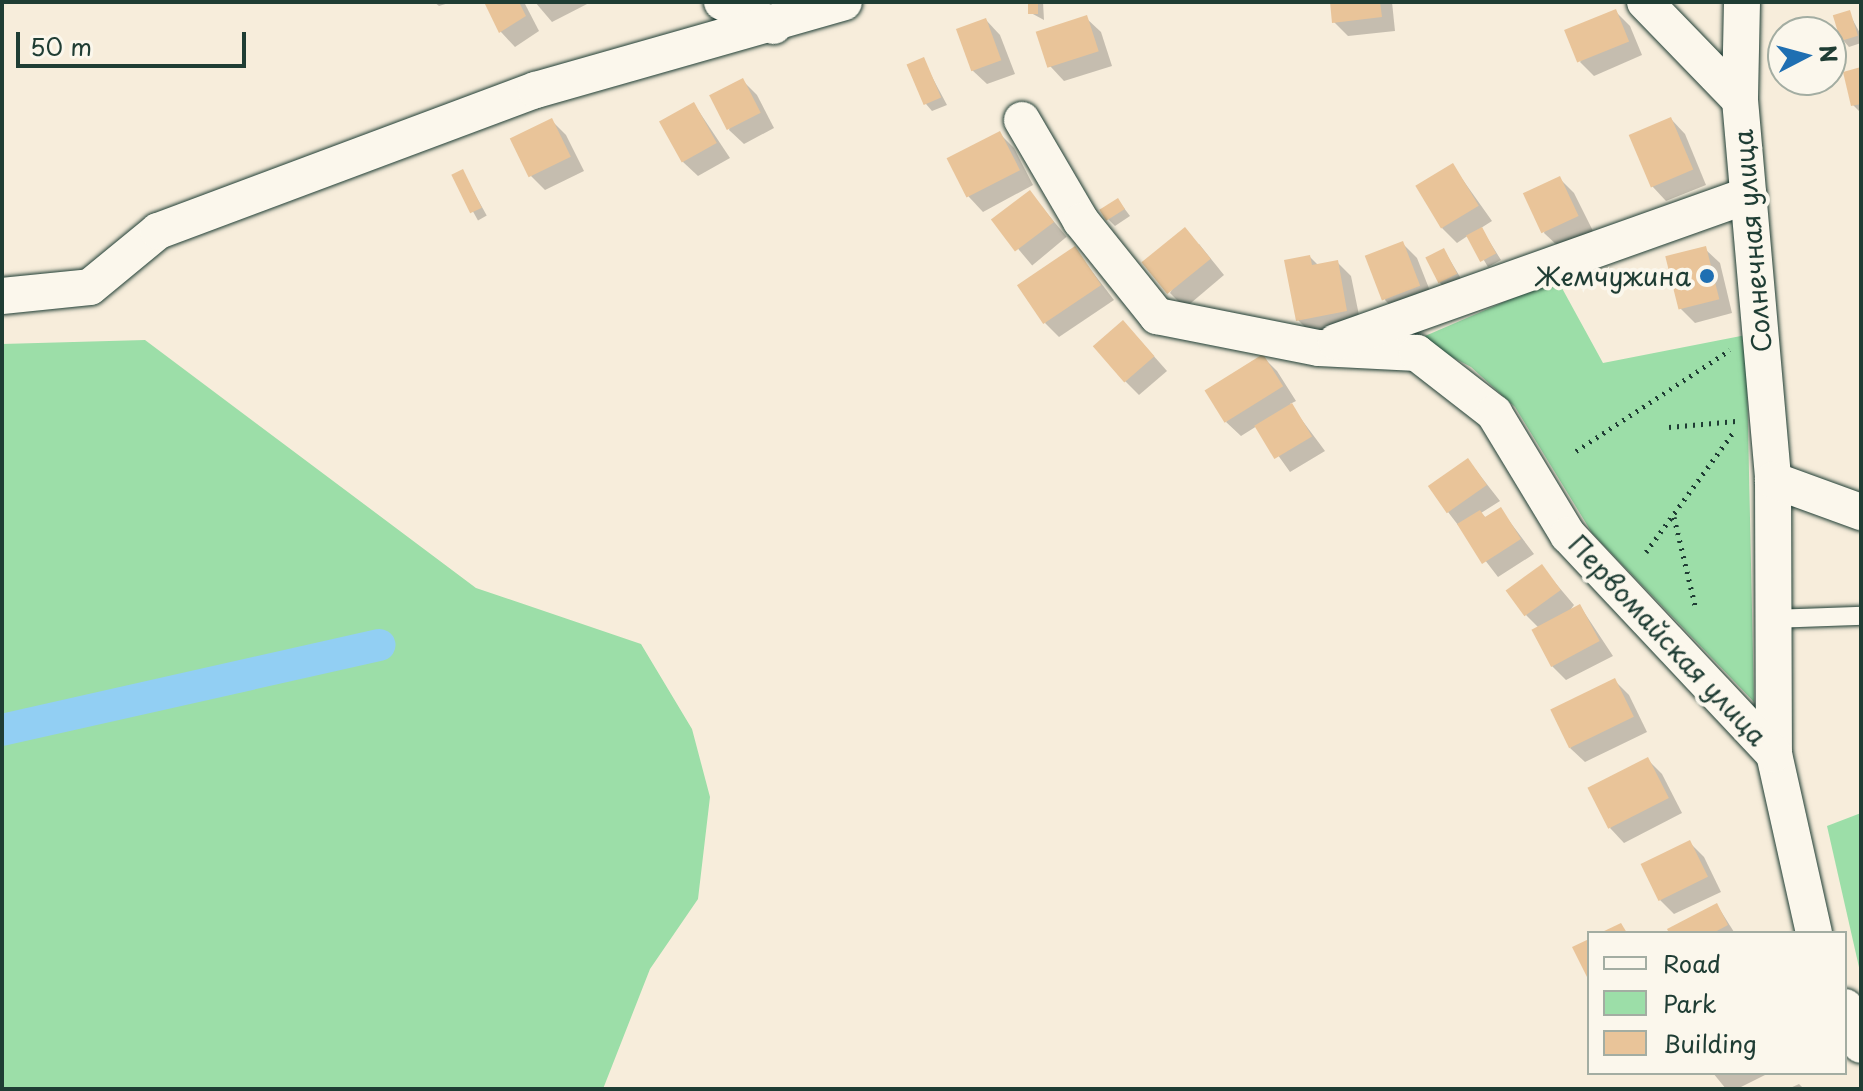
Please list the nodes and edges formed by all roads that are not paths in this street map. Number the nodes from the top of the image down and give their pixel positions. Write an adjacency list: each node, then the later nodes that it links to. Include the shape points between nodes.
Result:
1 (722, 2): 5 (street)
2 (844, 2): 5 (street)
3 (1645, 2): 6 (street)
4 (1742, 2): 6 (street, Солнечная улица)
5 (774, 26): 9 (street, via 536,90 158,231 90,287)
6 (1740, 100): 8 (street, Солнечная улица)
7 (1022, 120): 10 (street, Первомайская улица, via 1081,221 1157,316)
8 (1749, 195): 10 (street); 11 (street, Солнечная улица)
9 (2, 296)
10 (1319, 348): 15 (street, Первомайская улица, via 1417,353 1494,413 1568,535)
11 (1773, 480): 12 (street); 14 (street, Солнечная улица)
12 (1861, 512)
13 (1861, 616): 14 (lane)
14 (1773, 619): 15 (street, Солнечная улица)
15 (1774, 754): 16 (street, Первомайская улица)
16 (1814, 931)
17 (1847, 1012): 18 (street)
18 (1861, 1045)

